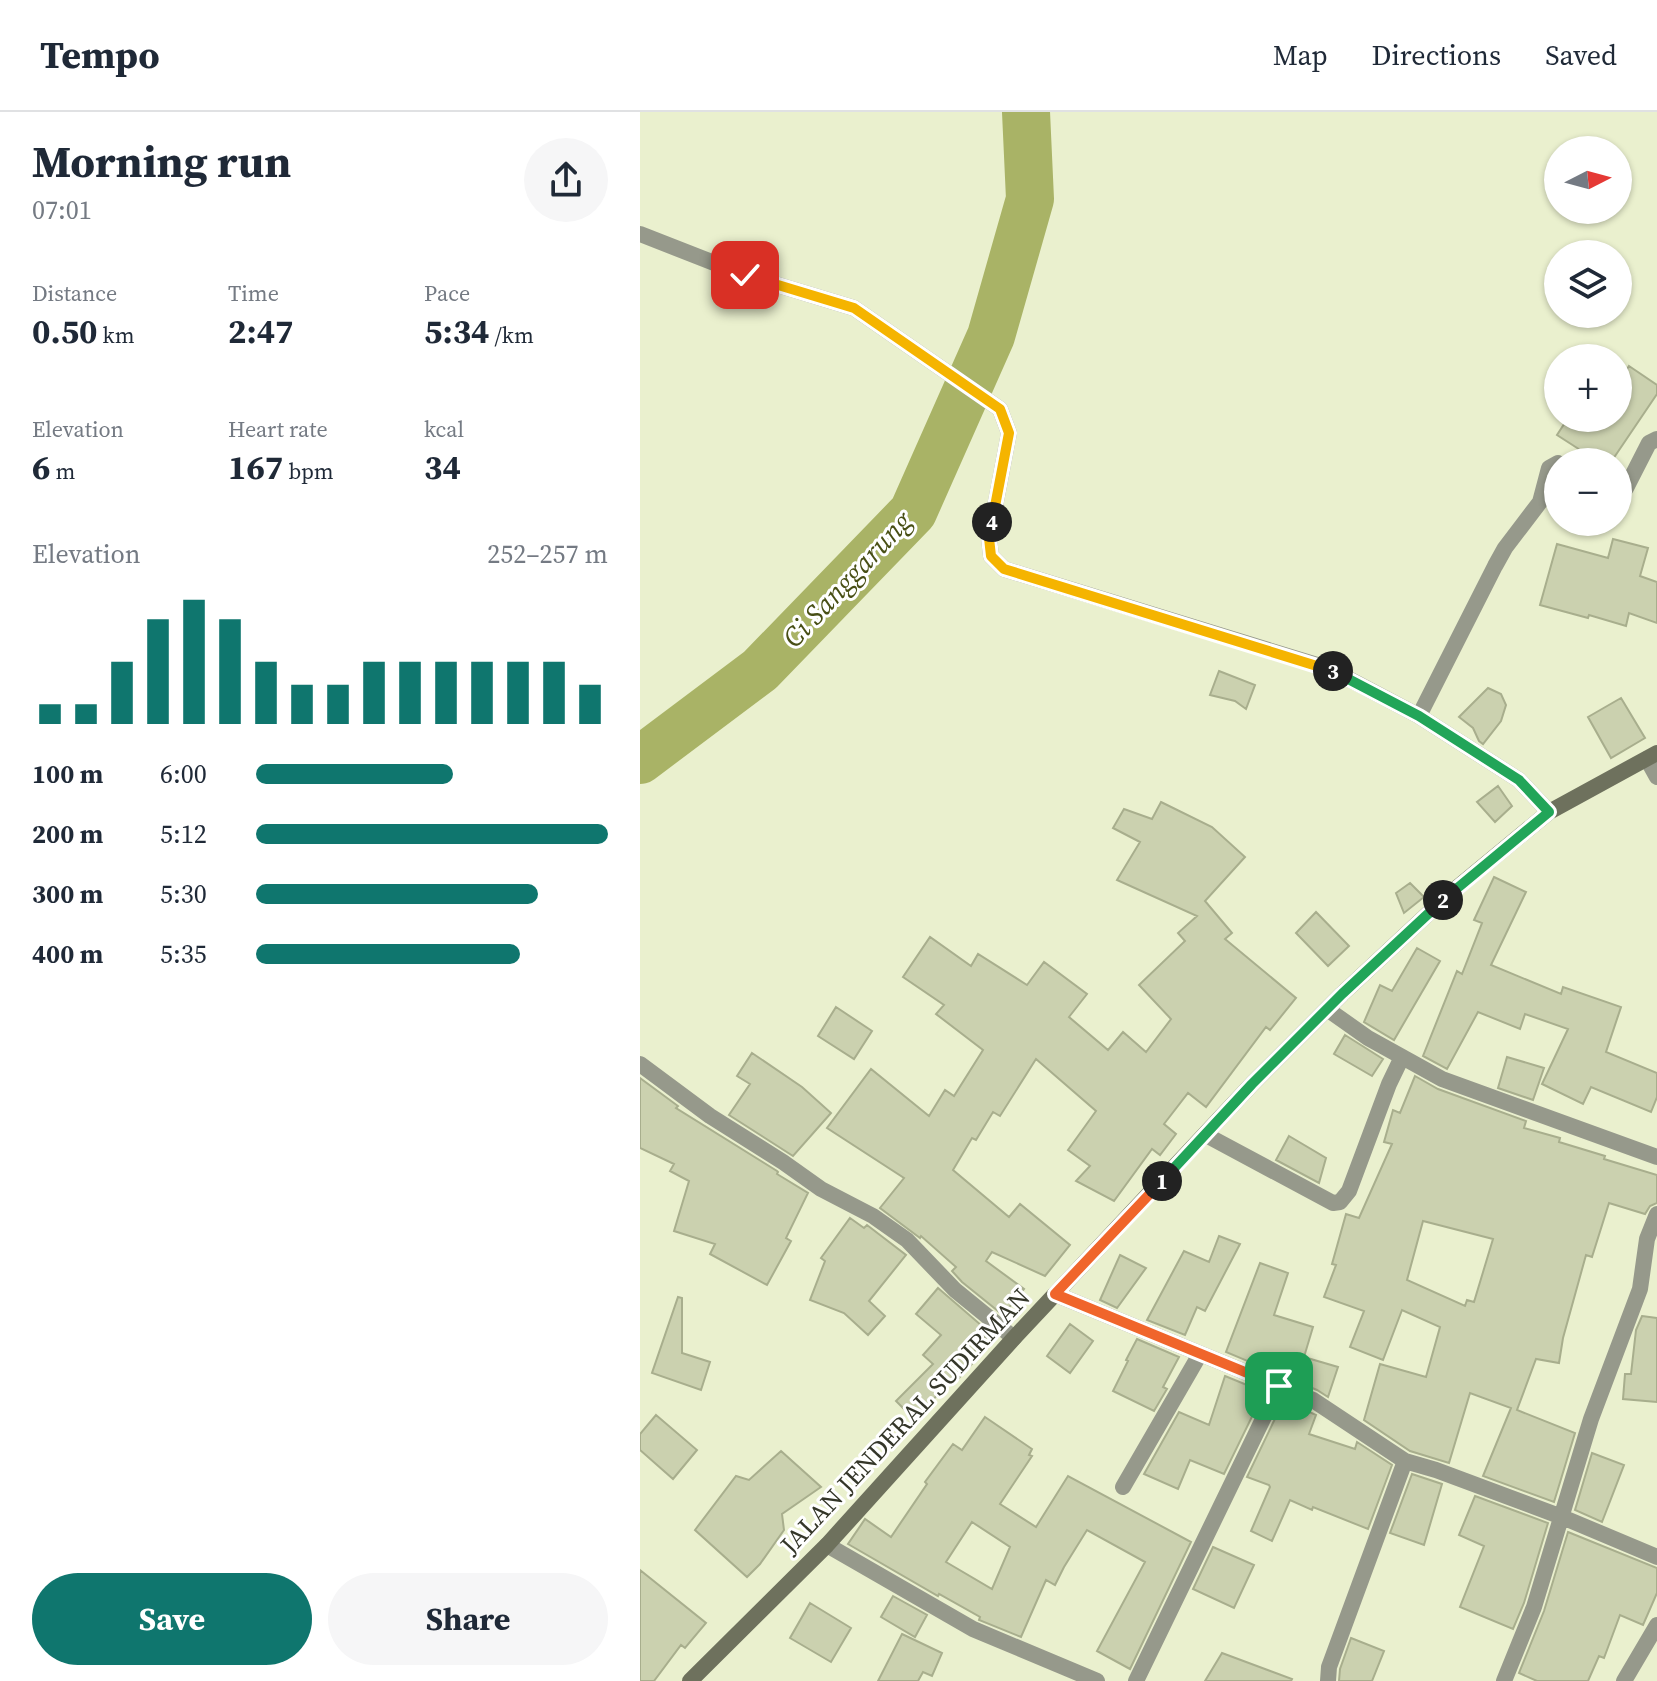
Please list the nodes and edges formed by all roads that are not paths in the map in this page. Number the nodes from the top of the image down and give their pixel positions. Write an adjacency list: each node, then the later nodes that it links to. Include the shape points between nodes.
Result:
1 (640, 234): 5 (street, via 745,275 854,308 1000,409 1009,433 989,538 991,556 1004,569 1330,669)
2 (1657, 439): 3 (street, via 1649,443)
3 (1632, 476)
4 (1544, 487): 5 (street, via 1540,502 1495,566)
5 (1419, 716): 8 (street, via 1519,780)
6 (1652, 756): 7 (street); 8 (main road, JALAN JENDERAL SUDIRMAN)
7 (1657, 777)
8 (1549, 812): 9 (main road, JALAN JENDERAL SUDIRMAN, via 1446,897)
9 (1327, 1009): 10 (street); 12 (main road, JALAN JENDERAL SUDIRMAN)
10 (1402, 1057): 12 (street, via 1340,1202 1333,1203); 13 (street, via 1442,1079)
11 (640, 1064): 16 (street, via 710,1116 907,1240 955,1290)
12 (1206, 1135): 15 (main road, JALAN JENDERAL SUDIRMAN)
13 (1657, 1157)
14 (1657, 1214): 21 (street, via 1647,1239 1640,1289 1591,1419)
15 (1055, 1294): 16 (main road, JALAN JENDERAL SUDIRMAN); 17 (street)
16 (1014, 1338): 22 (main road, JALAN JENDERAL SUDIRMAN)
17 (1200, 1354): 18 (street); 20 (street)
18 (1279, 1386): 19 (street, via 1313,1400); 27 (street)
19 (1405, 1461): 21 (street); 28 (street)
20 (1123, 1487)
21 (1562, 1517): 23 (street); 29 (street)
22 (827, 1545): 25 (main road, JALAN JENDERAL SUDIRMAN); 26 (street, via 973,1629)
23 (1657, 1557)
24 (1657, 1625): 30 (street)
25 (690, 1681)
26 (1097, 1681)
27 (1136, 1681)
28 (1328, 1681)
29 (1504, 1681)
30 (1624, 1681)

